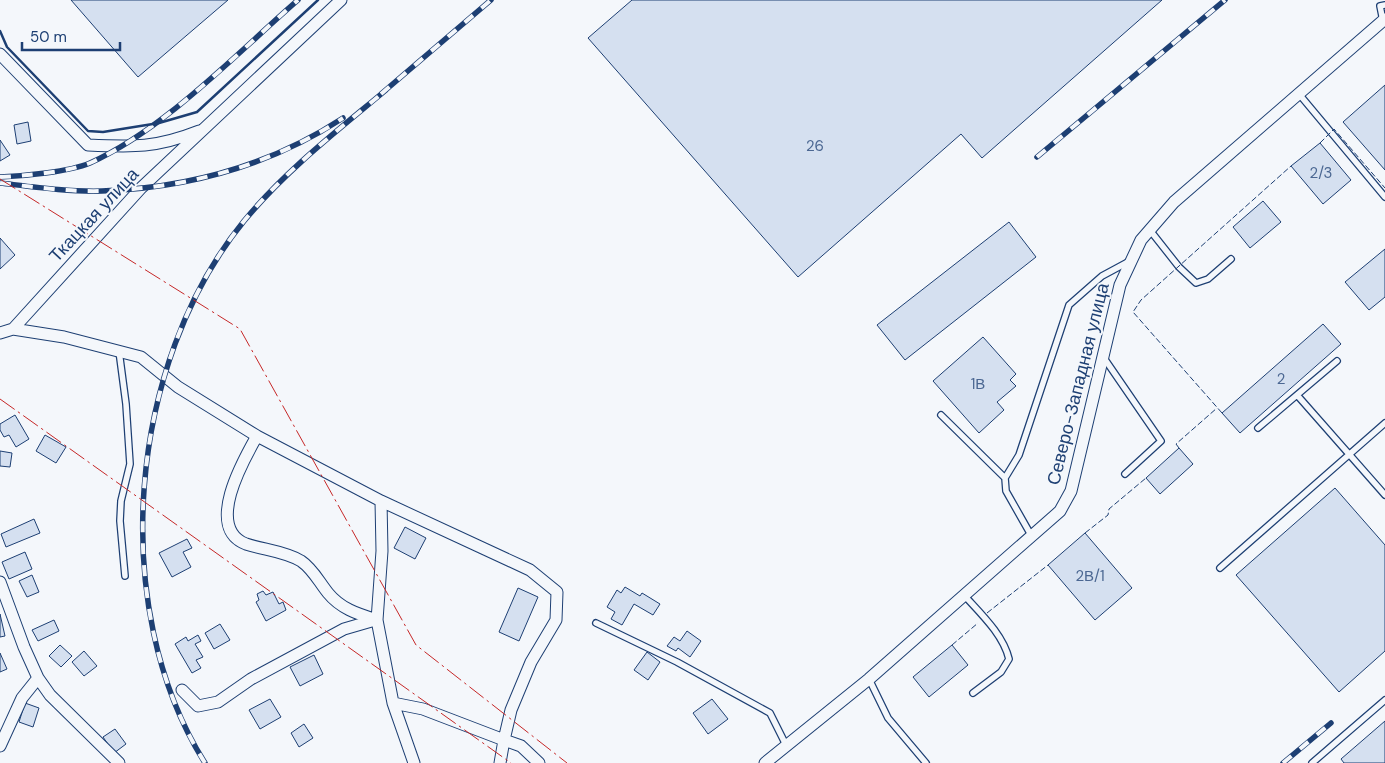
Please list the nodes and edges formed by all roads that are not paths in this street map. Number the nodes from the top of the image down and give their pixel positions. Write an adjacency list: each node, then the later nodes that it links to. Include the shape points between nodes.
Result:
1 (341, 0): 6 (street, Ткацкая улица)
2 (1385, 5): 3 (lane, via 1380,6)
3 (1384, 20): 5 (street, Северо-Западная улица)
4 (0, 54): 6 (street, Ткацкая улица, via 88,145 134,147 169,142)
5 (1299, 94): 7 (lane); 8 (street, Северо-Западная улица, via 1174,202)
6 (205, 129): 11 (street, Ткацкая улица, via 141,188)
7 (1385, 197)
8 (1149, 229): 9 (lane, via 1196,283 1208,279); 10 (street, Северо-Западная улица)
9 (1232, 259)
10 (1128, 262): 14 (street, Северо-Западная улица); 23 (lane, via 1102,276 1069,305 1019,455)
11 (13, 329): 12 (street); 13 (street, via 64,337)
12 (0, 333)
13 (119, 351): 20 (street, via 141,357 178,386); 28 (lane, via 130,464 120,521)
14 (1103, 356): 22 (lane, via 1161,441); 26 (street, Северо-Западная улица, via 1066,503)
15 (1337, 361): 16 (lane)
16 (1297, 395): 19 (lane); 21 (lane)
17 (941, 415): 23 (lane)
18 (1385, 423): 21 (lane)
19 (1258, 428)
20 (257, 436): 25 (street); 31 (street, via 240,466 227,506 232,533 244,543 301,561 336,602 354,613)
21 (1349, 454): 24 (lane); 27 (lane)
22 (1125, 474)
23 (1005, 478): 26 (lane, via 1006,491)
24 (1385, 495)
25 (381, 501): 31 (street, via 382,551); 39 (street, via 530,570 557,592 556,620 531,662 511,710)
26 (1031, 535): 30 (street, Северо-Западная улица)
27 (1220, 568)
28 (125, 576)
29 (0, 582): 33 (street)
30 (963, 594): 34 (street, Северо-Западная улица); 36 (lane, via 1006,648 1009,659 1001,672)
31 (377, 620): 35 (street, via 344,629 251,679 218,702 198,706); 38 (street)
32 (596, 623): 41 (lane, via 677,662 770,713)
33 (38, 678): 40 (street); 42 (street, via 22,698)
34 (869, 679): 41 (street, Северо-Западная улица); 49 (lane, via 888,718)
35 (182, 690)
36 (973, 693)
37 (1385, 700): 50 (lane)
38 (393, 703): 39 (street, via 423,709); 45 (street)
39 (504, 740): 46 (street); 47 (street, via 521,746)
40 (96, 742): 43 (street); 44 (street)
41 (786, 745): 48 (street, Северо-Западная улица)
42 (0, 746)
43 (109, 763)
44 (119, 763)
45 (414, 763)
46 (500, 763)
47 (539, 763)
48 (765, 763)
49 (926, 763)
50 (1312, 763)

